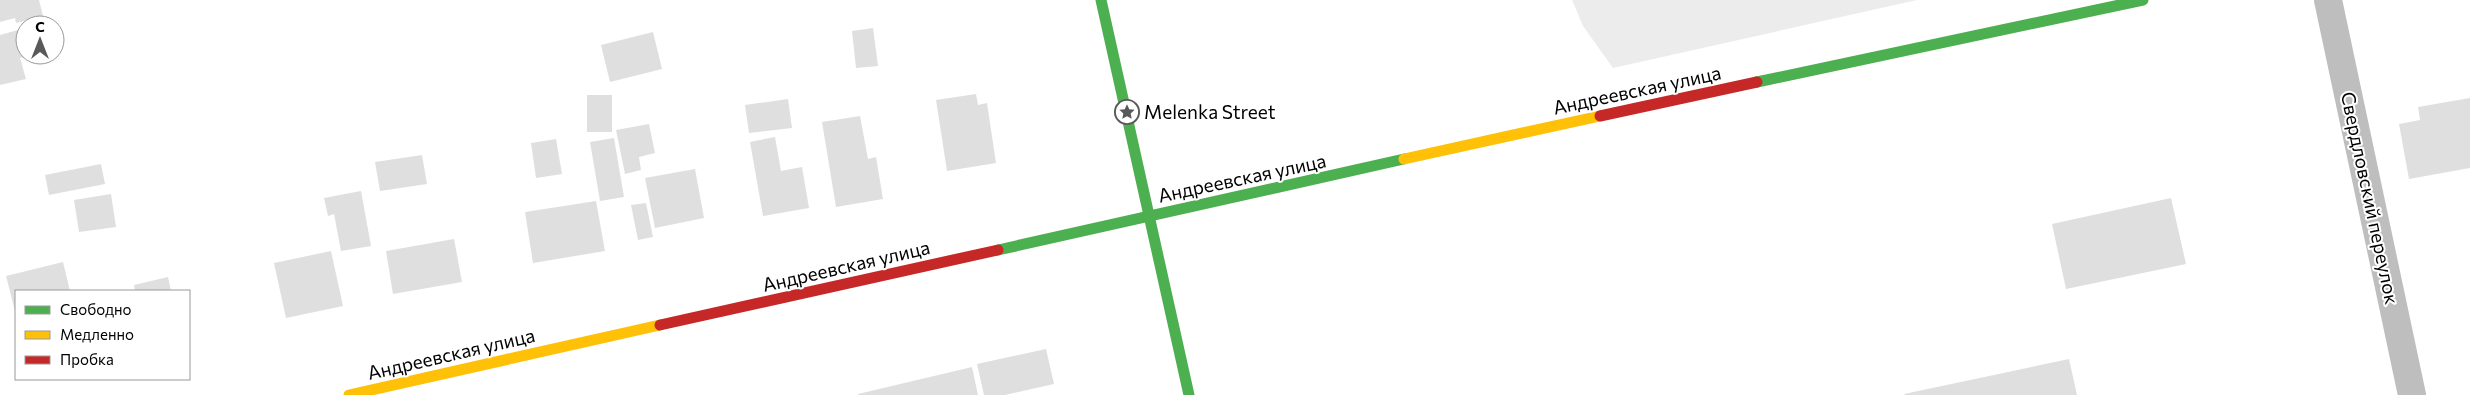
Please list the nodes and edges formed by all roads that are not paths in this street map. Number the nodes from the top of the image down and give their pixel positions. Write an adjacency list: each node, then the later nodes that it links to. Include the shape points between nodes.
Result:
1 (1101, 0): 4 (street)
2 (2143, 0): 4 (street, Андреевская улица)
3 (2328, 0): 7 (street, Свердловский переулок)
4 (1149, 216): 5 (street, Андреевская улица); 6 (street)
5 (349, 395)
6 (1189, 395)
7 (2412, 395)

